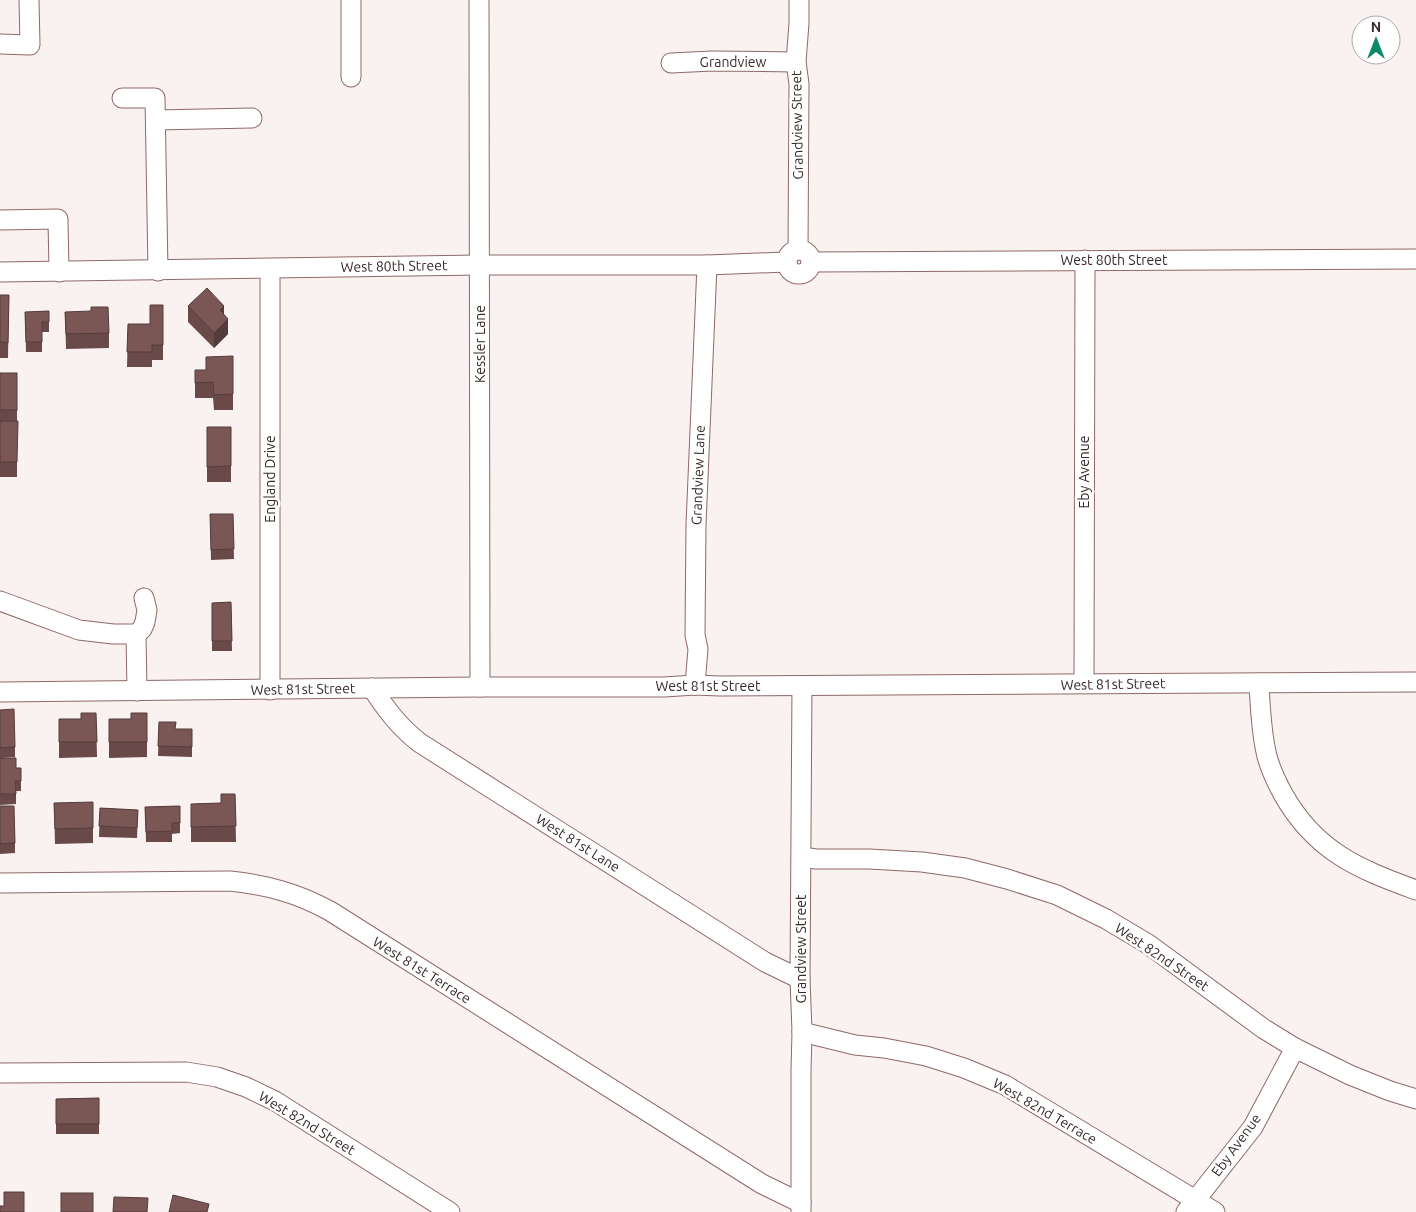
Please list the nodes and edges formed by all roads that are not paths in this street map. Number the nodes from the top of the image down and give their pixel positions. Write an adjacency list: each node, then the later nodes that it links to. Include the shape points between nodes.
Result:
1 (29, 0): 5 (street, via 30,44)
2 (352, 0): 8 (street)
3 (479, 0): 16 (street, Kessler Lane)
4 (798, 0): 6 (street, Grandview Street)
5 (0, 44)
6 (796, 62): 7 (street, Grandview); 13 (street, Grandview Street, via 799,84)
7 (671, 63)
8 (351, 77)
9 (122, 98): 11 (street, via 155,98)
10 (252, 118): 11 (street)
11 (156, 120): 19 (street)
12 (0, 220): 21 (street, via 58,219)
13 (799, 258): 15 (street, West 80th Street); 17 (street, West 80th Street)
14 (1416, 259): 15 (street, West 80th Street)
15 (1084, 260): 26 (street, Eby Avenue)
16 (480, 265): 17 (street, West 80th Street); 18 (street, West 80th Street); 30 (street, Kessler Lane)
17 (707, 265): 28 (street, Grandview Lane, via 696,525 695,635 698,649)
18 (270, 269): 19 (street, West 80th Street); 32 (street, England Drive)
19 (158, 270): 21 (street, West 80th Street)
20 (0, 272): 21 (street, West 80th Street)
21 (59, 272)
22 (144, 598): 24 (street, via 145,622)
23 (0, 601): 24 (street, via 78,630)
24 (136, 634): 33 (street)
25 (1416, 682): 27 (street, West 81st Street)
26 (1084, 683): 27 (street, West 81st Street); 29 (street, West 81st Street)
27 (1259, 683): 37 (street, via 1266,753 1289,806 1320,842 1346,861)
28 (695, 685): 29 (street, West 81st Street); 30 (street, West 81st Street)
29 (802, 686): 35 (street, Grandview Street)
30 (480, 687): 31 (street, West 81st Street)
31 (372, 688): 32 (street, West 81st Street); 38 (street, West 81st Lane, via 392,718 420,743 765,962)
32 (270, 690): 33 (street, West 81st Street)
33 (137, 691): 34 (street, West 81st Street)
34 (0, 692)
35 (802, 857): 38 (street, Grandview Street); 40 (street, West 82nd Street, via 922,862 965,868 1057,896 1106,919 1148,944)
36 (0, 883): 44 (street, West 81st Terrace, via 230,881 294,894 330,911)
37 (1416, 890)
38 (800, 979): 39 (street, Grandview Street)
39 (802, 1032): 43 (street, West 82nd Terrace, via 855,1045 926,1056 1004,1085); 44 (street, Grandview Street)
40 (1295, 1048): 42 (street, West 82nd Street, via 1350,1075); 43 (street, Eby Avenue, via 1253,1127)
41 (0, 1073): 45 (street, West 82nd Street, via 186,1072 217,1077 275,1101)
42 (1416, 1099)
43 (1191, 1206): 46 (street, West 82nd Terrace)
44 (801, 1208)
45 (450, 1212)
46 (1215, 1212)

